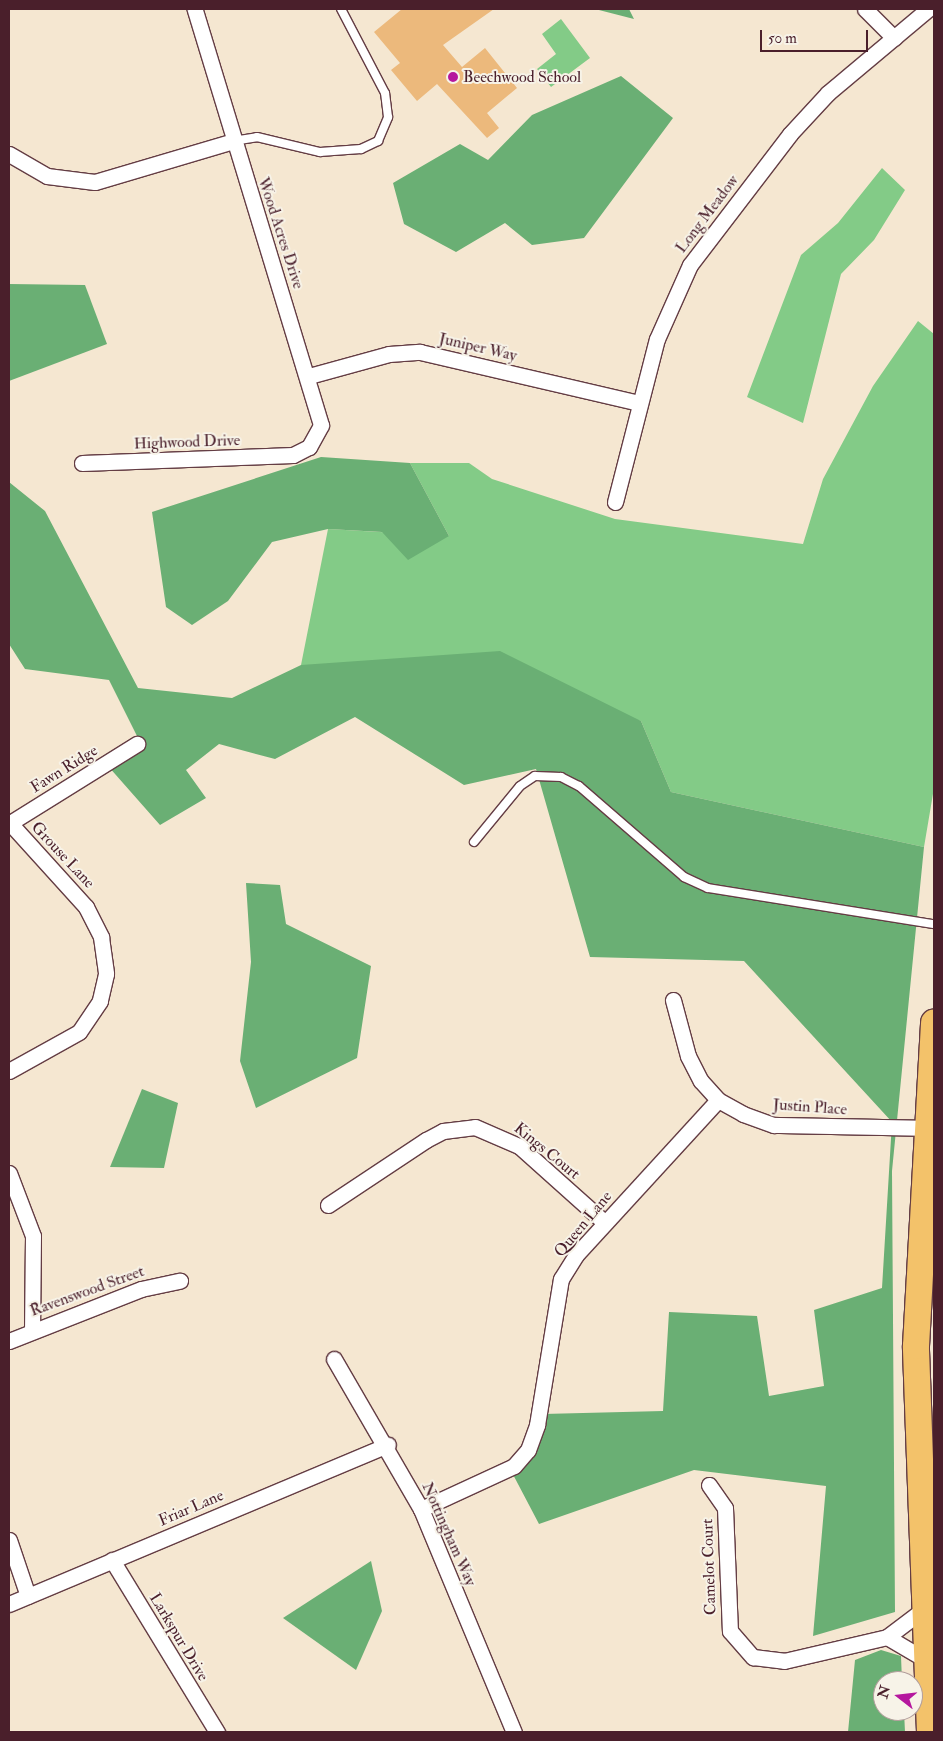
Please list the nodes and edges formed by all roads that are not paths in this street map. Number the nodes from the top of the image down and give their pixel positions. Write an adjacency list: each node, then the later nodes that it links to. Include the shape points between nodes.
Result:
1 (195, 9): 6 (street, Wood Acres Drive)
2 (341, 9): 6 (lane, via 385,93 388,117 378,140 361,149 320,152 257,137)
3 (865, 9): 5 (street)
4 (928, 9): 5 (street, Long Meadow)
5 (894, 38): 9 (street, Long Meadow, via 828,93 790,134 690,265 667,308)
6 (233, 141): 7 (street, via 95,182 47,176); 8 (street, Wood Acres Drive)
7 (9, 154)
8 (310, 376): 9 (street, Juniper Way, via 389,354 420,352); 10 (street, Wood Acres Drive, via 321,425 309,448)
9 (640, 403): 12 (street, Long Meadow)
10 (293, 455): 11 (street, Highwood Drive)
11 (82, 463)
12 (615, 502)
13 (137, 744): 14 (street, Fawn Ridge)
14 (9, 823): 19 (street, Grouse Lane, via 86,906 101,937 106,974 100,1001 79,1032)
15 (474, 842): 16 (lane, via 520,786 535,776 562,777 579,786 684,877 708,888)
16 (934, 924)
17 (673, 1000): 20 (street, Justin Place, via 688,1056 701,1082)
18 (934, 1023): 21 (highway)
19 (9, 1071)
20 (718, 1100): 21 (street, Justin Place, via 774,1124); 24 (street, Queen Lane)
21 (926, 1128): 36 (highway, via 916,1346)
22 (9, 1173): 26 (street, via 33,1236)
23 (328, 1205): 24 (street, Kings Court, via 426,1140 443,1131 475,1127 519,1146)
24 (605, 1223): 31 (street, Queen Lane, via 561,1279 537,1425 521,1458 514,1466)
25 (180, 1281): 26 (street, Ravenswood Street, via 141,1289)
26 (32, 1330): 27 (street, Ravenswood Street)
27 (9, 1341)
28 (334, 1359): 29 (street, Nottingham Way)
29 (388, 1445): 31 (street, Nottingham Way); 33 (street, Friar Lane)
30 (709, 1485): 37 (street, Camelot Court, via 725,1508 727,1616 730,1630 743,1650 766,1661 784,1661)
31 (421, 1509): 40 (street, Nottingham Way)
32 (9, 1540): 34 (street)
33 (112, 1560): 34 (street, Friar Lane); 39 (street, Larkspur Drive)
34 (28, 1596): 35 (street, Friar Lane)
35 (9, 1604)
36 (924, 1609): 37 (street, Camelot Court); 38 (highway)
37 (887, 1637): 38 (street)
38 (926, 1660): 41 (highway)
39 (217, 1732)
40 (514, 1732)
41 (930, 1732)

